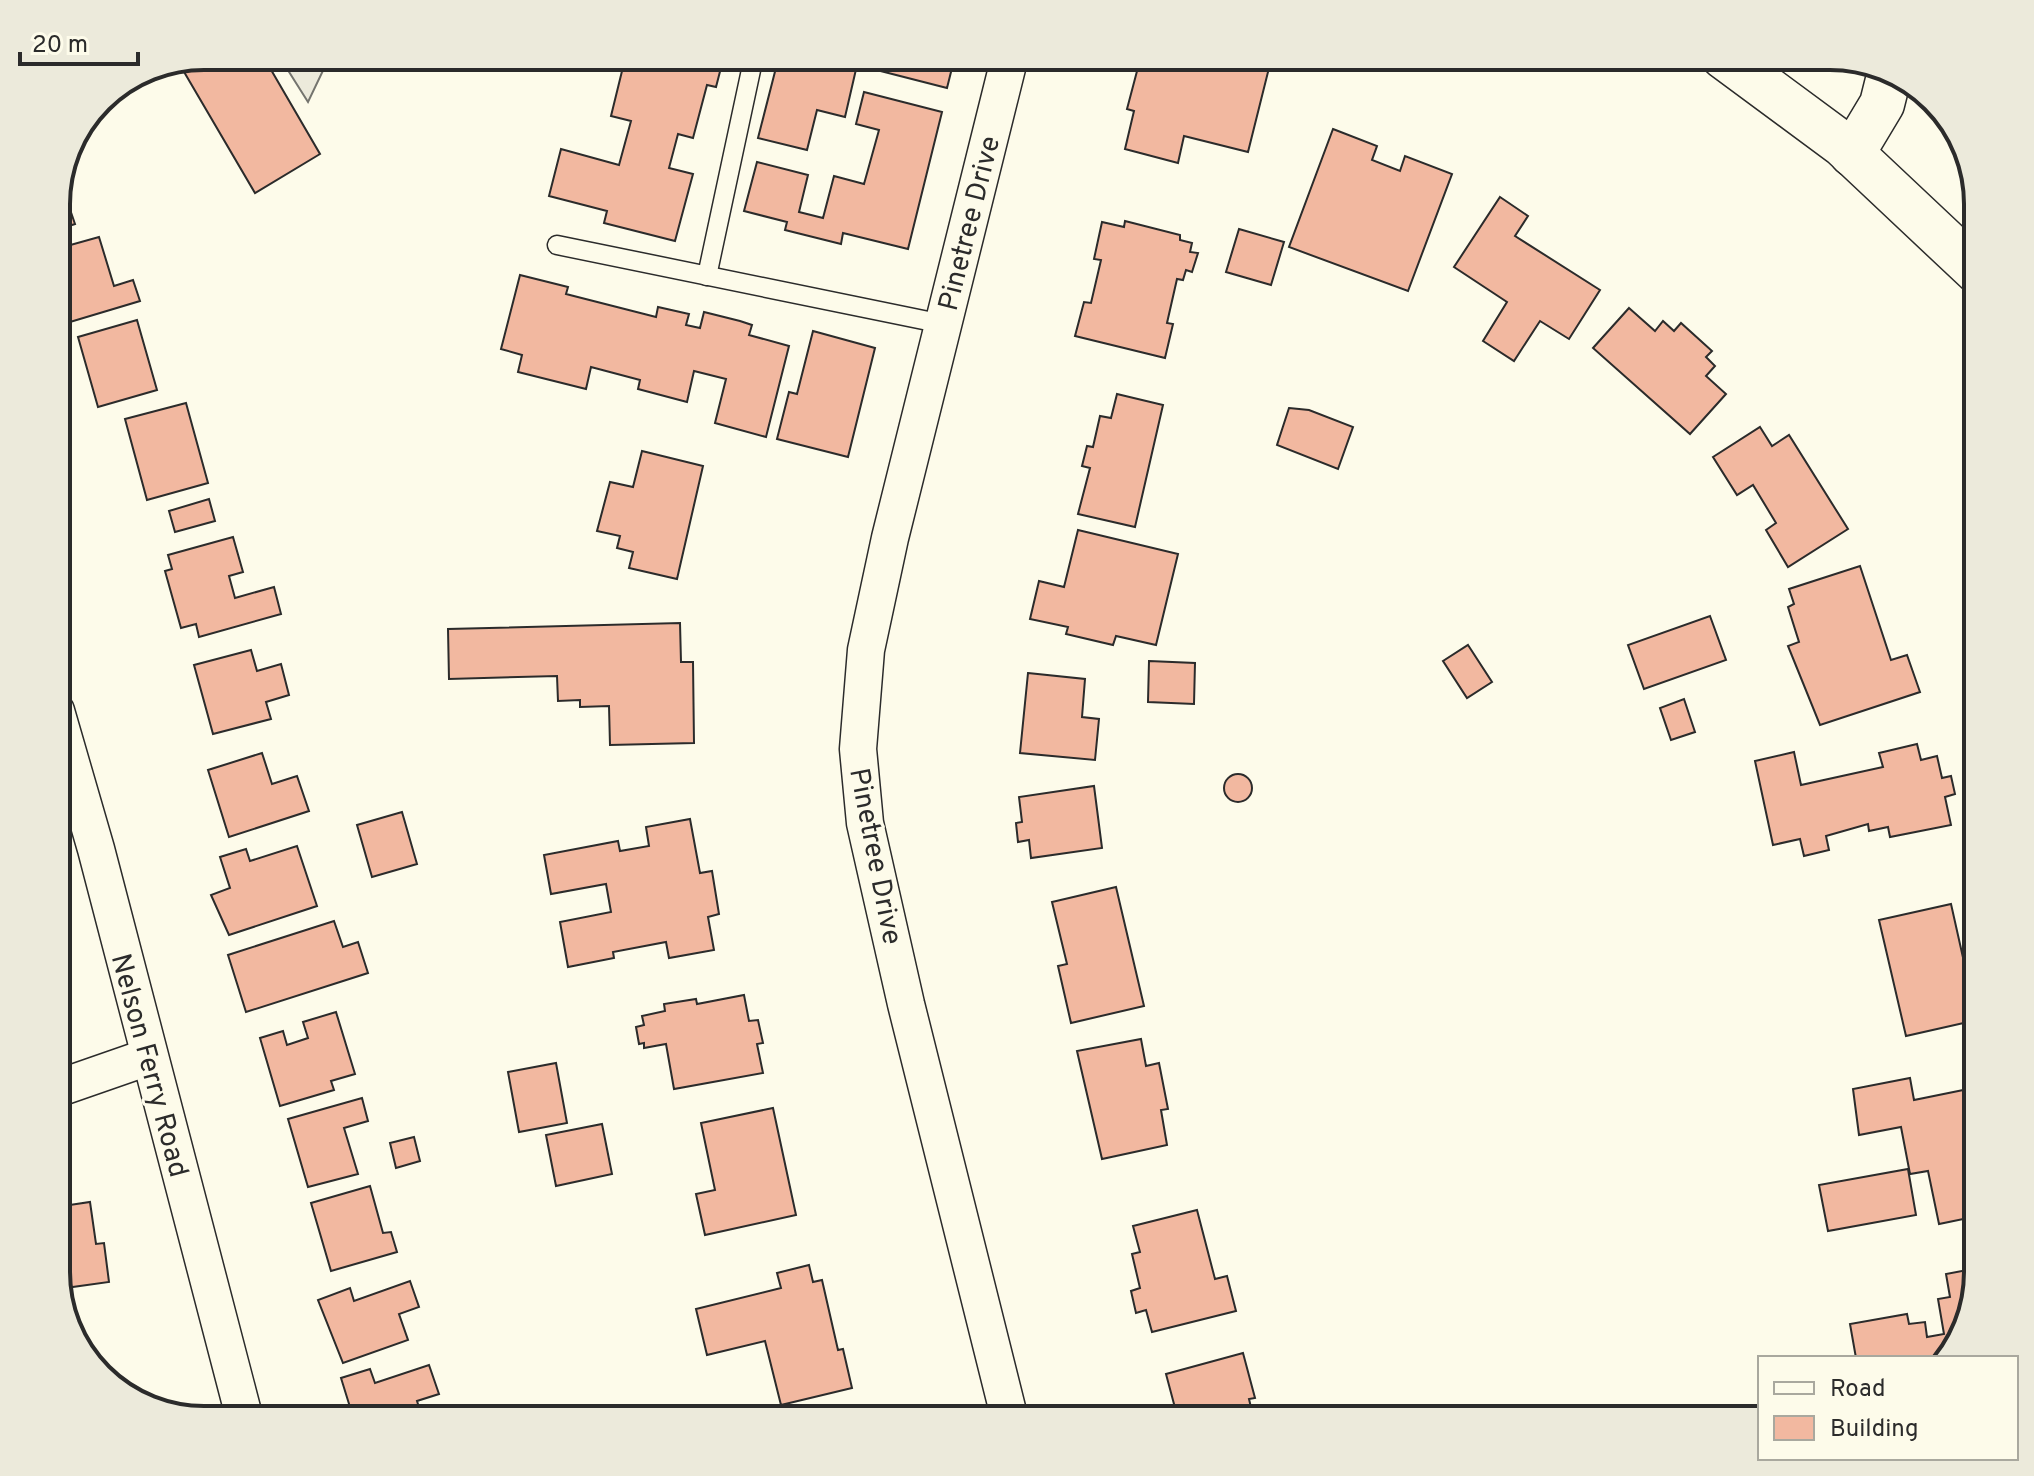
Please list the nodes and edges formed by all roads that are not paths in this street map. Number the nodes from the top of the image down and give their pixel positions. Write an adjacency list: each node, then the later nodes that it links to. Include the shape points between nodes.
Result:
1 (751, 70): 8 (lane)
2 (1006, 70): 9 (street, Pinetree Drive)
3 (1741, 70): 5 (main road)
4 (1887, 83): 5 (main road, via 1882,104)
5 (1852, 154): 7 (main road)
6 (557, 245): 8 (lane)
7 (1964, 259)
8 (707, 276): 9 (lane)
9 (943, 324): 14 (street, Pinetree Drive, via 866,650 859,701 859,784 906,1004)
10 (70, 764): 11 (street, Nelson Ferry Road)
11 (148, 1057): 12 (street); 13 (street, Nelson Ferry Road)
12 (70, 1084)
13 (241, 1406)
14 (1006, 1406)

